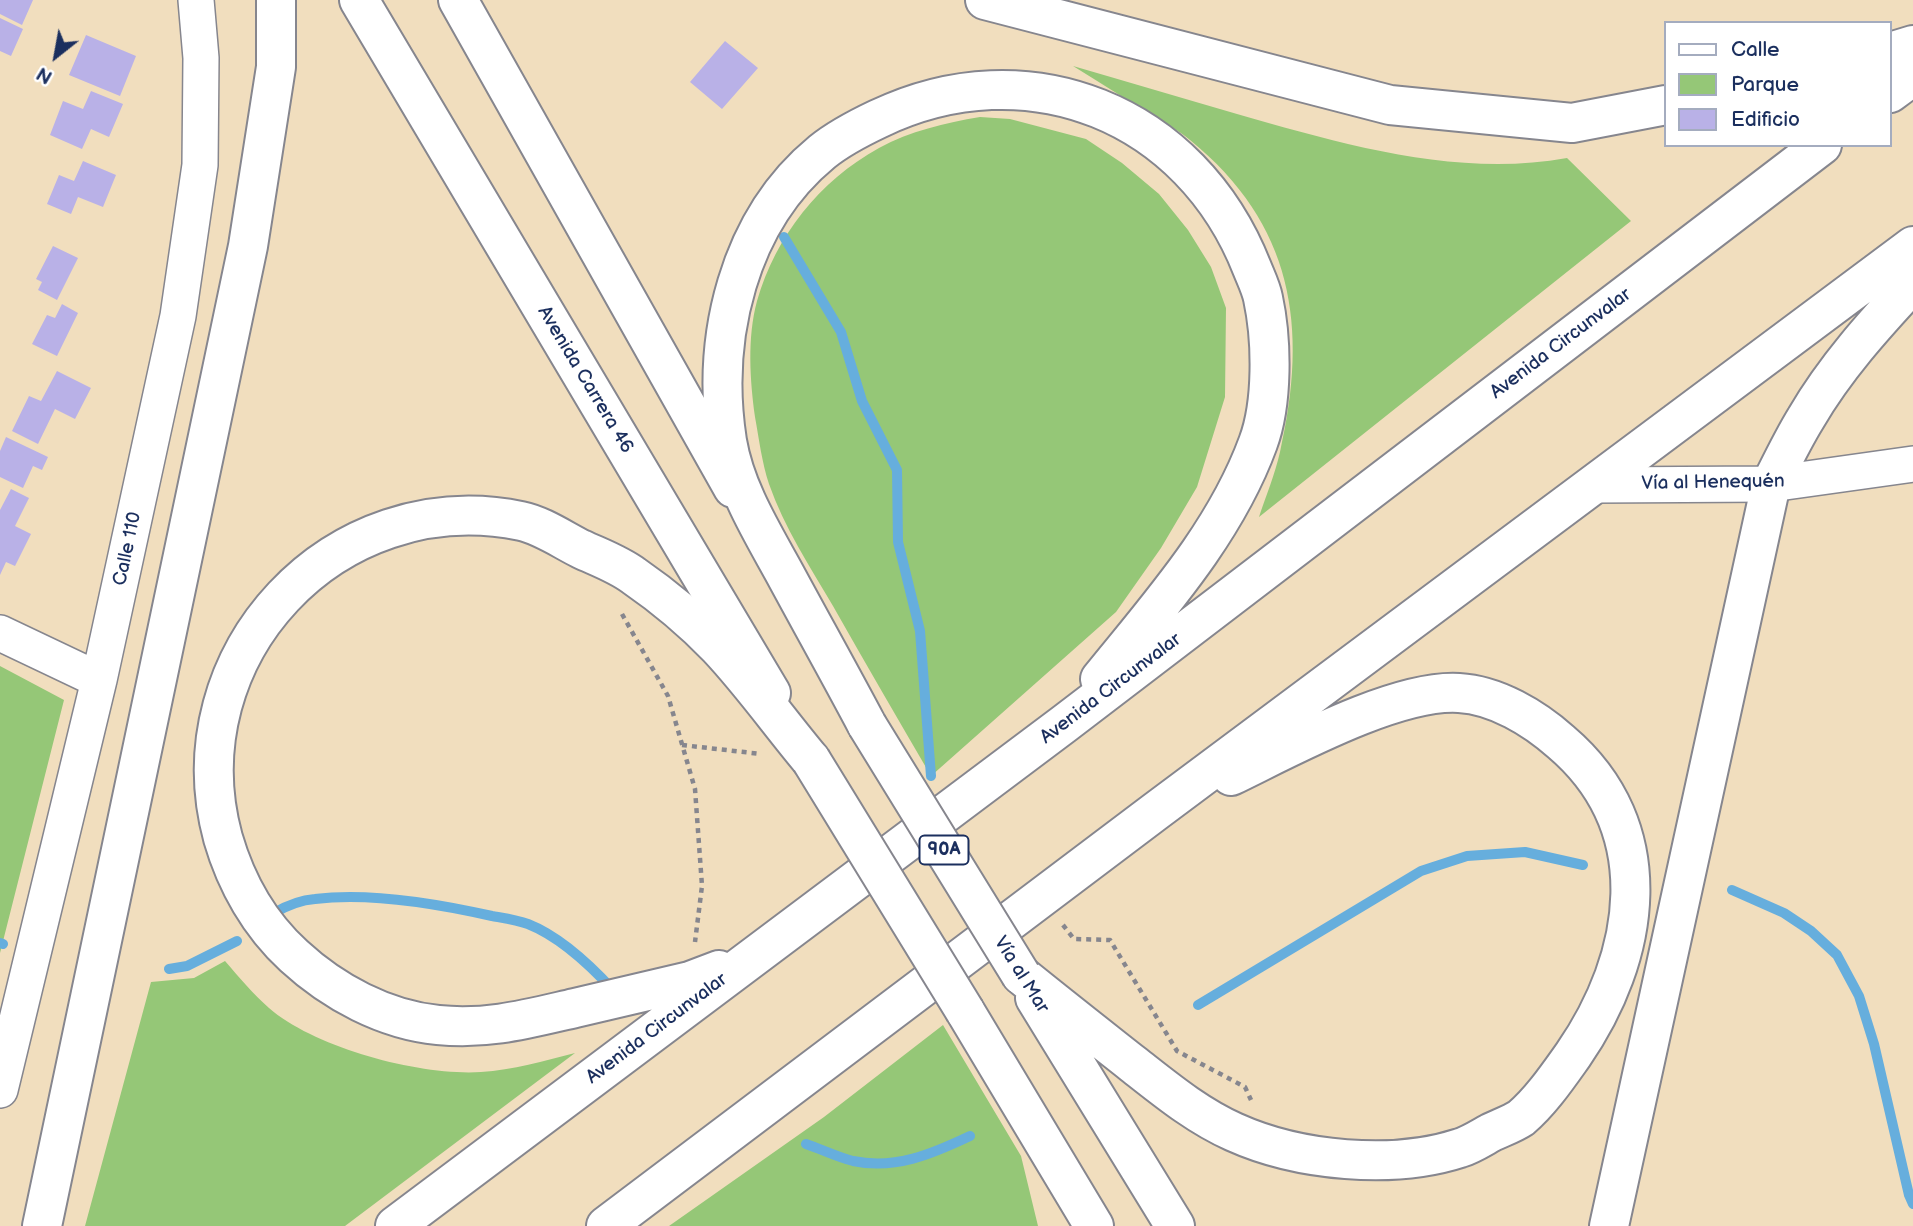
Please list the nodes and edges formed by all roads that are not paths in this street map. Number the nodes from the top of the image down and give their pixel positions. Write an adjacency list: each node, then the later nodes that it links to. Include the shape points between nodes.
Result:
1 (196, 0): 18 (street, Calle 110, via 201,58 198,178 178,316)
2 (276, 0): 28 (main road, via 276,67 248,246)
3 (359, 0): 21 (main road, Avenida Carrera 46)
4 (458, 0): 19 (main road)
5 (985, 0): 10 (main road, via 1390,105 1572,122)
6 (1913, 45): 7 (main road)
7 (1892, 51)
8 (1913, 76): 9 (main road)
9 (1892, 92)
10 (1664, 105)
11 (1819, 147): 20 (main road, Avenida Circunvalar)
12 (1913, 246): 16 (main road)
13 (1913, 283): 15 (main road, via 1839,369 1806,417)
14 (1913, 464): 15 (street, Vía al Henequén)
15 (1770, 484): 16 (street, Vía al Henequén); 35 (main road)
16 (1595, 485): 22 (main road)
17 (0, 633): 18 (street)
18 (99, 680): 26 (street, Calle 110)
19 (867, 724): 20 (main road, via 744,498 728,446 722,395 728,317 747,255 771,209 822,152 899,109 937,97 1008,88 1090,105 1127,122 1166,148 1192,173 1213,196 1245,250 1263,297 1270,360 1260,440 1217,526 1189,568); 24 (main road, Vía al Mar / 90A, bridge)
20 (1064, 724): 23 (main road, Avenida Circunvalar)
21 (811, 760): 23 (main road, via 717,646 631,573 525,522 476,516 415,521 373,534 312,569 269,611 241,655 226,692 216,730 214,784 228,856 258,915 282,946 347,995 385,1013 435,1025 492,1027 690,981); 25 (main road, bridge)
22 (1156, 811): 24 (main road, via 1345,722 1433,693 1462,693 1505,705 1546,728 1575,754 1607,798 1630,868 1631,897 1621,958 1583,1040 1554,1082 1520,1118 1461,1148 1372,1160 1272,1146 1194,1112); 27 (main road)
23 (754, 956): 29 (main road, Avenida Circunvalar)
24 (1021, 975): 34 (main road, Vía al Mar / 90A)
25 (964, 1011): 32 (main road, via 1043,1164); 33 (main road)
26 (0, 1090)
27 (688, 1164): 30 (main road); 31 (main road)
28 (41, 1226)
29 (395, 1226)
30 (606, 1226)
31 (635, 1226)
32 (1066, 1226)
33 (1094, 1226)
34 (1175, 1226)
35 (1609, 1226)

